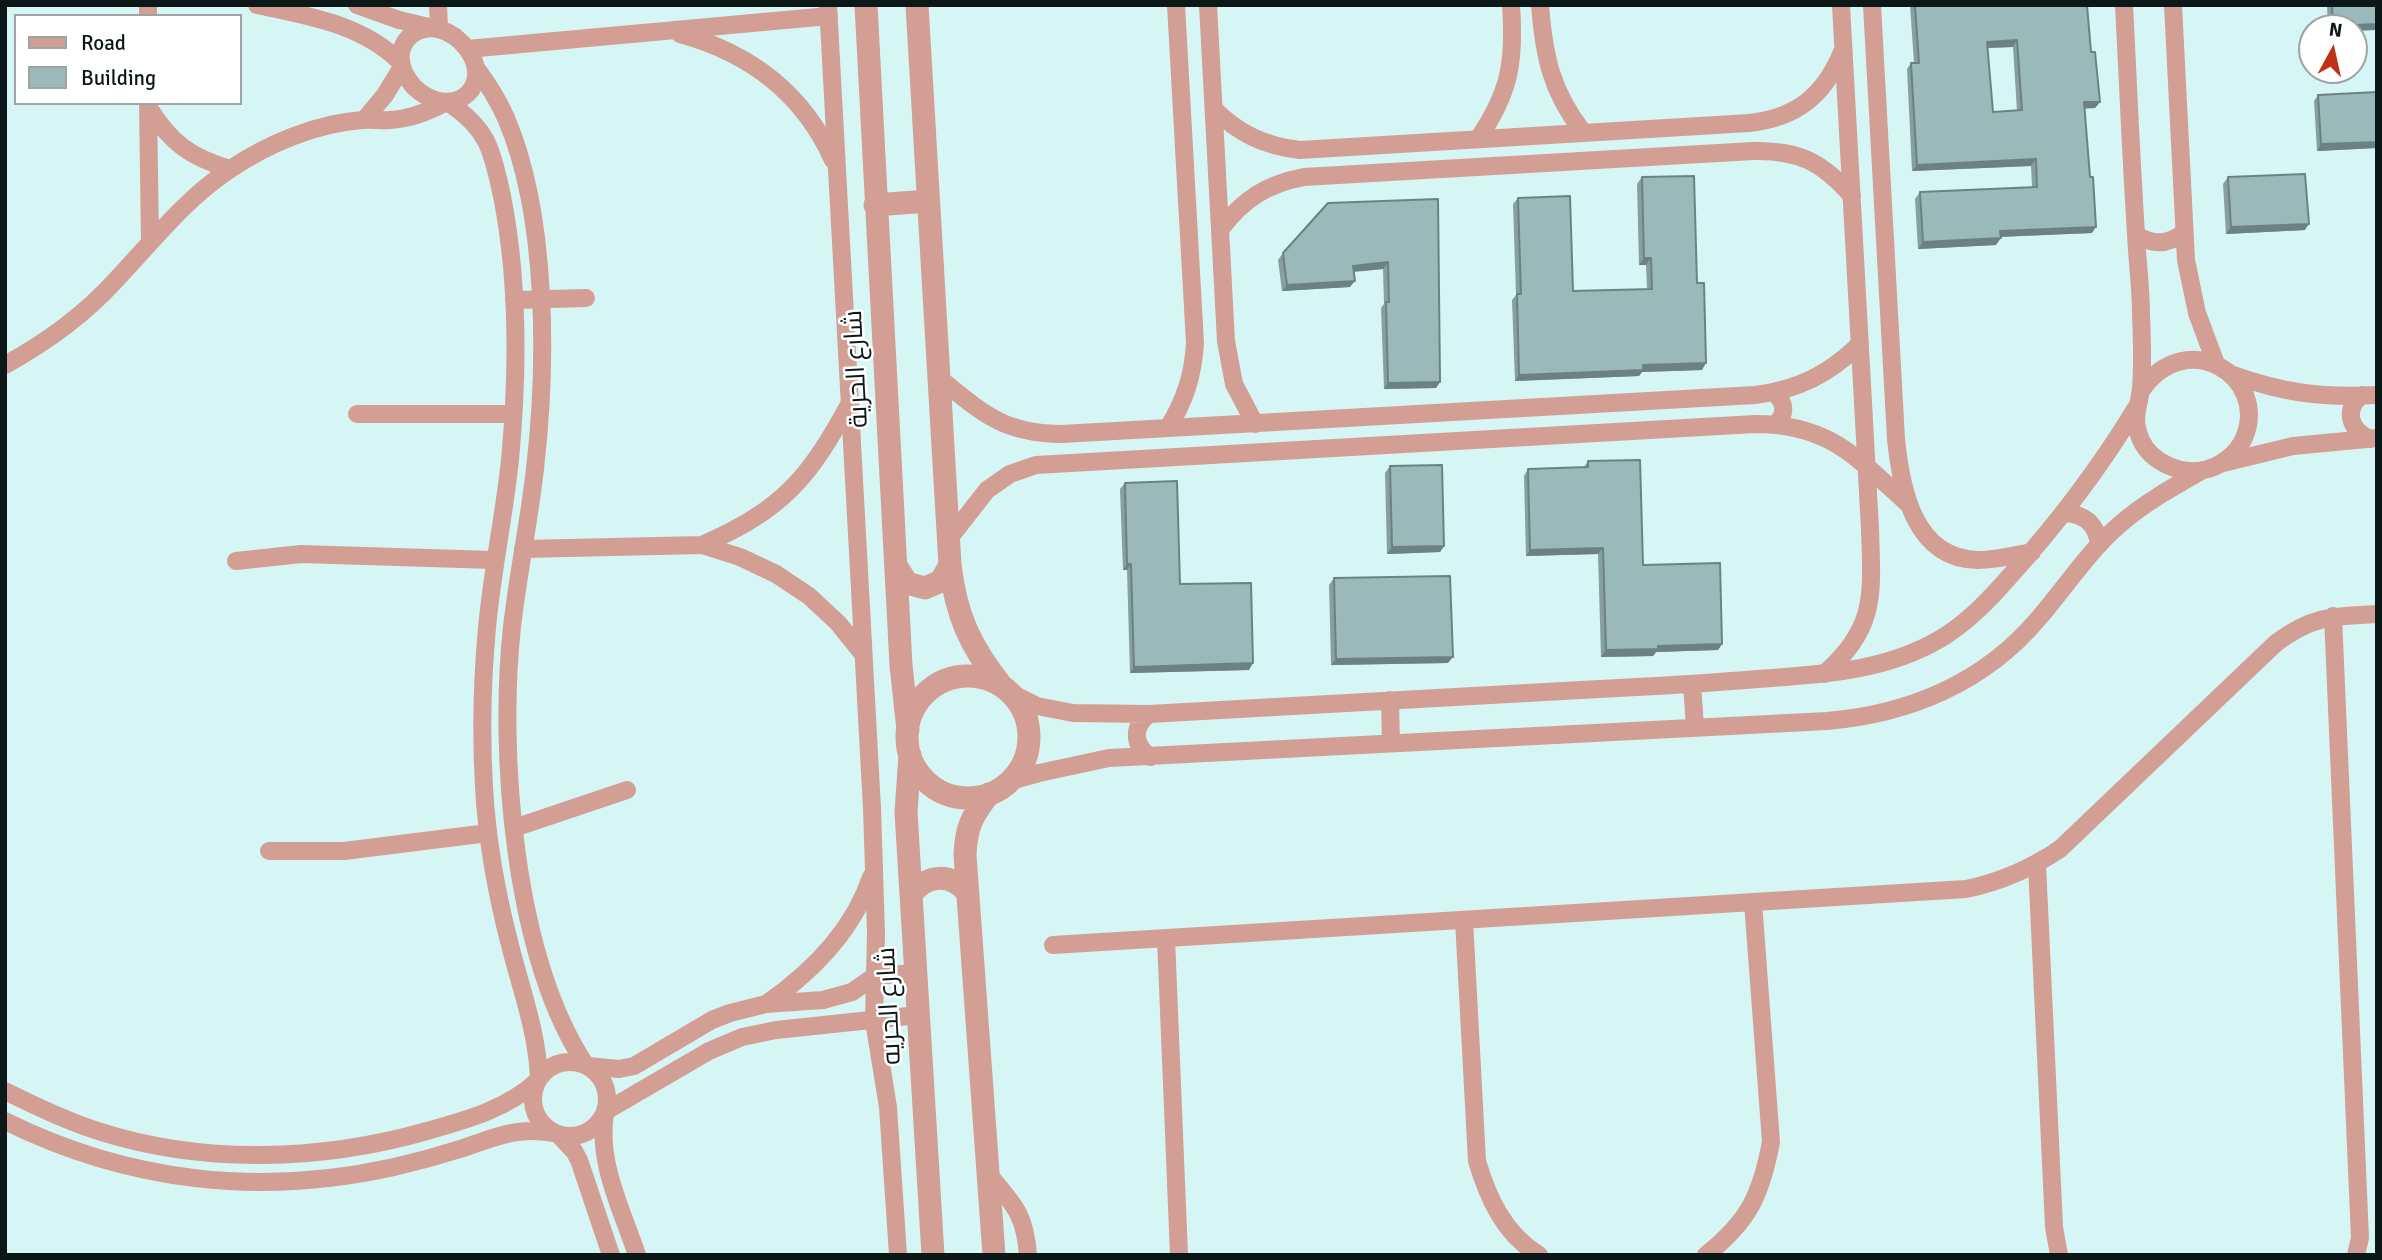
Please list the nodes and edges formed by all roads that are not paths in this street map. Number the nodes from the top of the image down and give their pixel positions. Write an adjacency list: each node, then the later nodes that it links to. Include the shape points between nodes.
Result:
1 (257, 5): 21 (street, via 364,34)
2 (357, 5): 17 (street)
3 (438, 5): 17 (street)
4 (866, 5): 37 (street, شارع الحرية)
5 (917, 5): 36 (street)
6 (1177, 5): 46 (street)
7 (1208, 5): 25 (street)
8 (1511, 5): 16 (street)
9 (1540, 5): 15 (street)
10 (1841, 5): 20 (street)
11 (1872, 5): 67 (street, via 1896,439)
12 (2124, 5): 40 (street)
13 (2173, 5): 39 (street)
14 (829, 10): 18 (street); 33 (street)
15 (1542, 24): 16 (street, via 1532,37 1519,35); 28 (street, via 1557,92)
16 (1513, 27): 29 (street, via 1507,86)
17 (436, 28): 19 (street); 21 (street, via 412,34 405,42)
18 (670, 31): 19 (street); 33 (street, via 708,41 744,58 776,82 804,111)
19 (467, 49): 22 (street)
20 (1843, 49): 27 (street, via 1835,68 1808,101 1772,120); 35 (street)
21 (402, 65): 23 (street, via 416,89); 26 (street)
22 (476, 68): 23 (street, via 474,88); 44 (street, via 507,120 519,158 534,228)
23 (447, 103): 26 (street, via 408,118); 43 (street, via 476,126 492,158 505,214)
24 (148, 105): 32 (street, via 181,148); 41 (street)
25 (1213, 109): 30 (street, via 1227,123 1262,143); 38 (street)
26 (363, 120): 32 (street, via 289,139)
27 (1749, 123): 28 (street); 31 (street, via 1764,135)
28 (1583, 132): 29 (street)
29 (1478, 139): 30 (street)
30 (1319, 149): 34 (street, via 1311,163)
31 (1753, 151): 34 (street); 35 (street, via 1794,153 1816,163)
32 (230, 169): 41 (street, via 183,206)
33 (838, 170): 53 (street)
34 (1322, 175): 38 (street, via 1265,188 1247,199)
35 (1852, 197): 47 (street)
36 (928, 201): 37 (street); 50 (street)
37 (875, 205): 77 (street, شارع الحرية)
38 (1220, 230): 45 (street)
39 (2183, 233): 40 (street, via 2165,242); 49 (street, via 2197,313)
40 (2136, 234): 54 (street, via 2141,312)
41 (150, 242): 48 (street, via 73,321)
42 (586, 298): 44 (street)
43 (514, 300): 44 (street); 56 (street)
44 (540, 300): 72 (street, via 539,429)
45 (1226, 341): 46 (street, via 1219,349 1208,351); 58 (street, via 1234,384)
46 (1195, 343): 60 (street, via 1189,388)
47 (1860, 344): 51 (street, via 1821,376); 65 (street)
48 (5, 365)
49 (2223, 369): 52 (street, via 2262,386 2295,393); 54 (street, via 2199,359 2181,360 2151,377); 66 (street, via 2245,396 2248,422 2234,454)
50 (939, 378): 61 (street, via 999,422 1041,434); 69 (street)
51 (1774, 393): 57 (street); 59 (street, via 1784,408)
52 (2369, 395): 62 (street, via 2352,406 2350,419 2357,431)
53 (851, 400): 70 (street, via 816,462 793,488 748,523); 80 (street)
54 (2138, 400): 66 (street, via 2136,426 2153,456 2176,469); 68 (street, via 2102,462)
55 (357, 414): 56 (street)
56 (513, 414): 74 (street)
57 (1363, 418): 58 (street); 63 (street)
58 (1255, 424): 60 (street)
59 (1776, 424): 63 (street); 65 (street, via 1825,437)
60 (1168, 428): 61 (street)
61 (1062, 434): 64 (street, via 1054,452)
62 (2373, 438): 66 (street, via 2292,446)
63 (1366, 446): 64 (street)
64 (1063, 463): 69 (street, via 1036,465 1010,474 987,490)
65 (1866, 467): 67 (street); 81 (street, via 1871,593 1867,616 1844,657)
66 (2211, 467): 71 (street, via 2137,510)
67 (1907, 503): 73 (street, via 1927,537 1958,556 1977,560)
68 (2064, 513): 71 (street, via 2075,513 2093,525); 73 (street)
69 (948, 540): 76 (street)
70 (702, 545): 72 (street); 80 (street, via 776,574 809,596)
71 (2099, 545): 86 (street, via 2016,643 1942,693 1857,718)
72 (523, 549): 94 (street, via 508,690)
73 (2032, 552): 81 (street, via 1988,600 1941,638 1886,663)
74 (494, 560): 75 (street, via 301,554); 95 (street, via 483,709)
75 (236, 561)
76 (950, 565): 77 (street, via 942,581 925,588 907,583); 83 (street, via 969,639)
77 (897, 568): 87 (street, شارع الحرية)
78 (2377, 614): 79 (street)
79 (2333, 616): 97 (street, via 2307,624 2276,643 2060,849); 131 (street, via 2360,1238)
80 (863, 654): 98 (street)
81 (1824, 674): 82 (street)
82 (1692, 684): 84 (street); 86 (street)
83 (1006, 689): 85 (street, via 1037,706 1073,713); 87 (street, via 990,680 966,676 942,682 922,696); 91 (street, via 1025,713 1030,737 1025,761)
84 (1390, 700): 85 (street); 88 (street)
85 (1149, 714): 90 (street, via 1138,725 1136,740)
86 (1695, 727): 88 (street)
87 (908, 730): 89 (street)
88 (1391, 743): 90 (street)
89 (910, 755): 93 (street, via 922,776 941,791 965,798); 100 (street, شارع الحريه, via 906,812)
90 (1151, 757): 91 (street, via 1108,758)
91 (1010, 781): 93 (street)
92 (627, 790): 94 (street)
93 (989, 794): 99 (street, via 966,834)
94 (515, 836): 95 (street); 110 (street, via 544,979 561,1024)
95 (489, 840): 96 (street, via 344,851); 111 (street, via 503,917 536,1041)
96 (269, 851)
97 (2037, 865): 101 (street, via 1966,889); 130 (street)
98 (874, 867): 106 (street); 107 (street, via 865,894 833,945)
99 (967, 892): 100 (street, via 960,884 939,877); 119 (street)
100 (911, 894): 105 (street, شارع الحريه)
101 (1753, 902): 102 (street); 129 (street, via 1771,1142 1764,1177 1750,1210 1728,1238)
102 (1464, 920): 103 (street); 128 (street, via 1477,1161 1488,1195 1506,1226)
103 (1166, 938): 104 (street); 127 (street)
104 (1054, 945)
105 (916, 973): 106 (street); 108 (street, شارع الحريه)
106 (875, 976): 107 (street, via 843,995); 109 (street)
107 (766, 1004): 110 (street, via 712,1020 634,1066)
108 (918, 1015): 109 (street); 124 (street, شارع الحريه)
109 (874, 1021): 113 (street, via 742,1037 709,1051); 123 (street, via 888,1107)
110 (586, 1065): 111 (street, via 564,1062); 113 (street, via 603,1081 608,1101)
111 (538, 1079): 115 (street, via 533,1090 534,1110); 117 (street, via 504,1105 450,1125 366,1146)
112 (5, 1091): 116 (street, via 66,1120)
113 (605, 1112): 115 (street, via 591,1131); 122 (street, via 607,1167)
114 (5, 1121): 118 (street, via 56,1145)
115 (556, 1134): 120 (street, via 510,1131 392,1168); 121 (street, via 579,1160)
116 (131, 1141): 117 (street, via 204,1153); 118 (street)
117 (280, 1155): 120 (street)
118 (124, 1166): 120 (street, via 201,1180)
119 (989, 1175): 125 (street); 126 (street, via 1020,1213)
120 (279, 1182)
121 (611, 1255)
122 (637, 1255)
123 (898, 1255)
124 (933, 1255)
125 (994, 1255)
126 (1028, 1255)
127 (1180, 1255)
128 (1539, 1255)
129 (1706, 1255)
130 (2059, 1255)
131 (2356, 1255)

